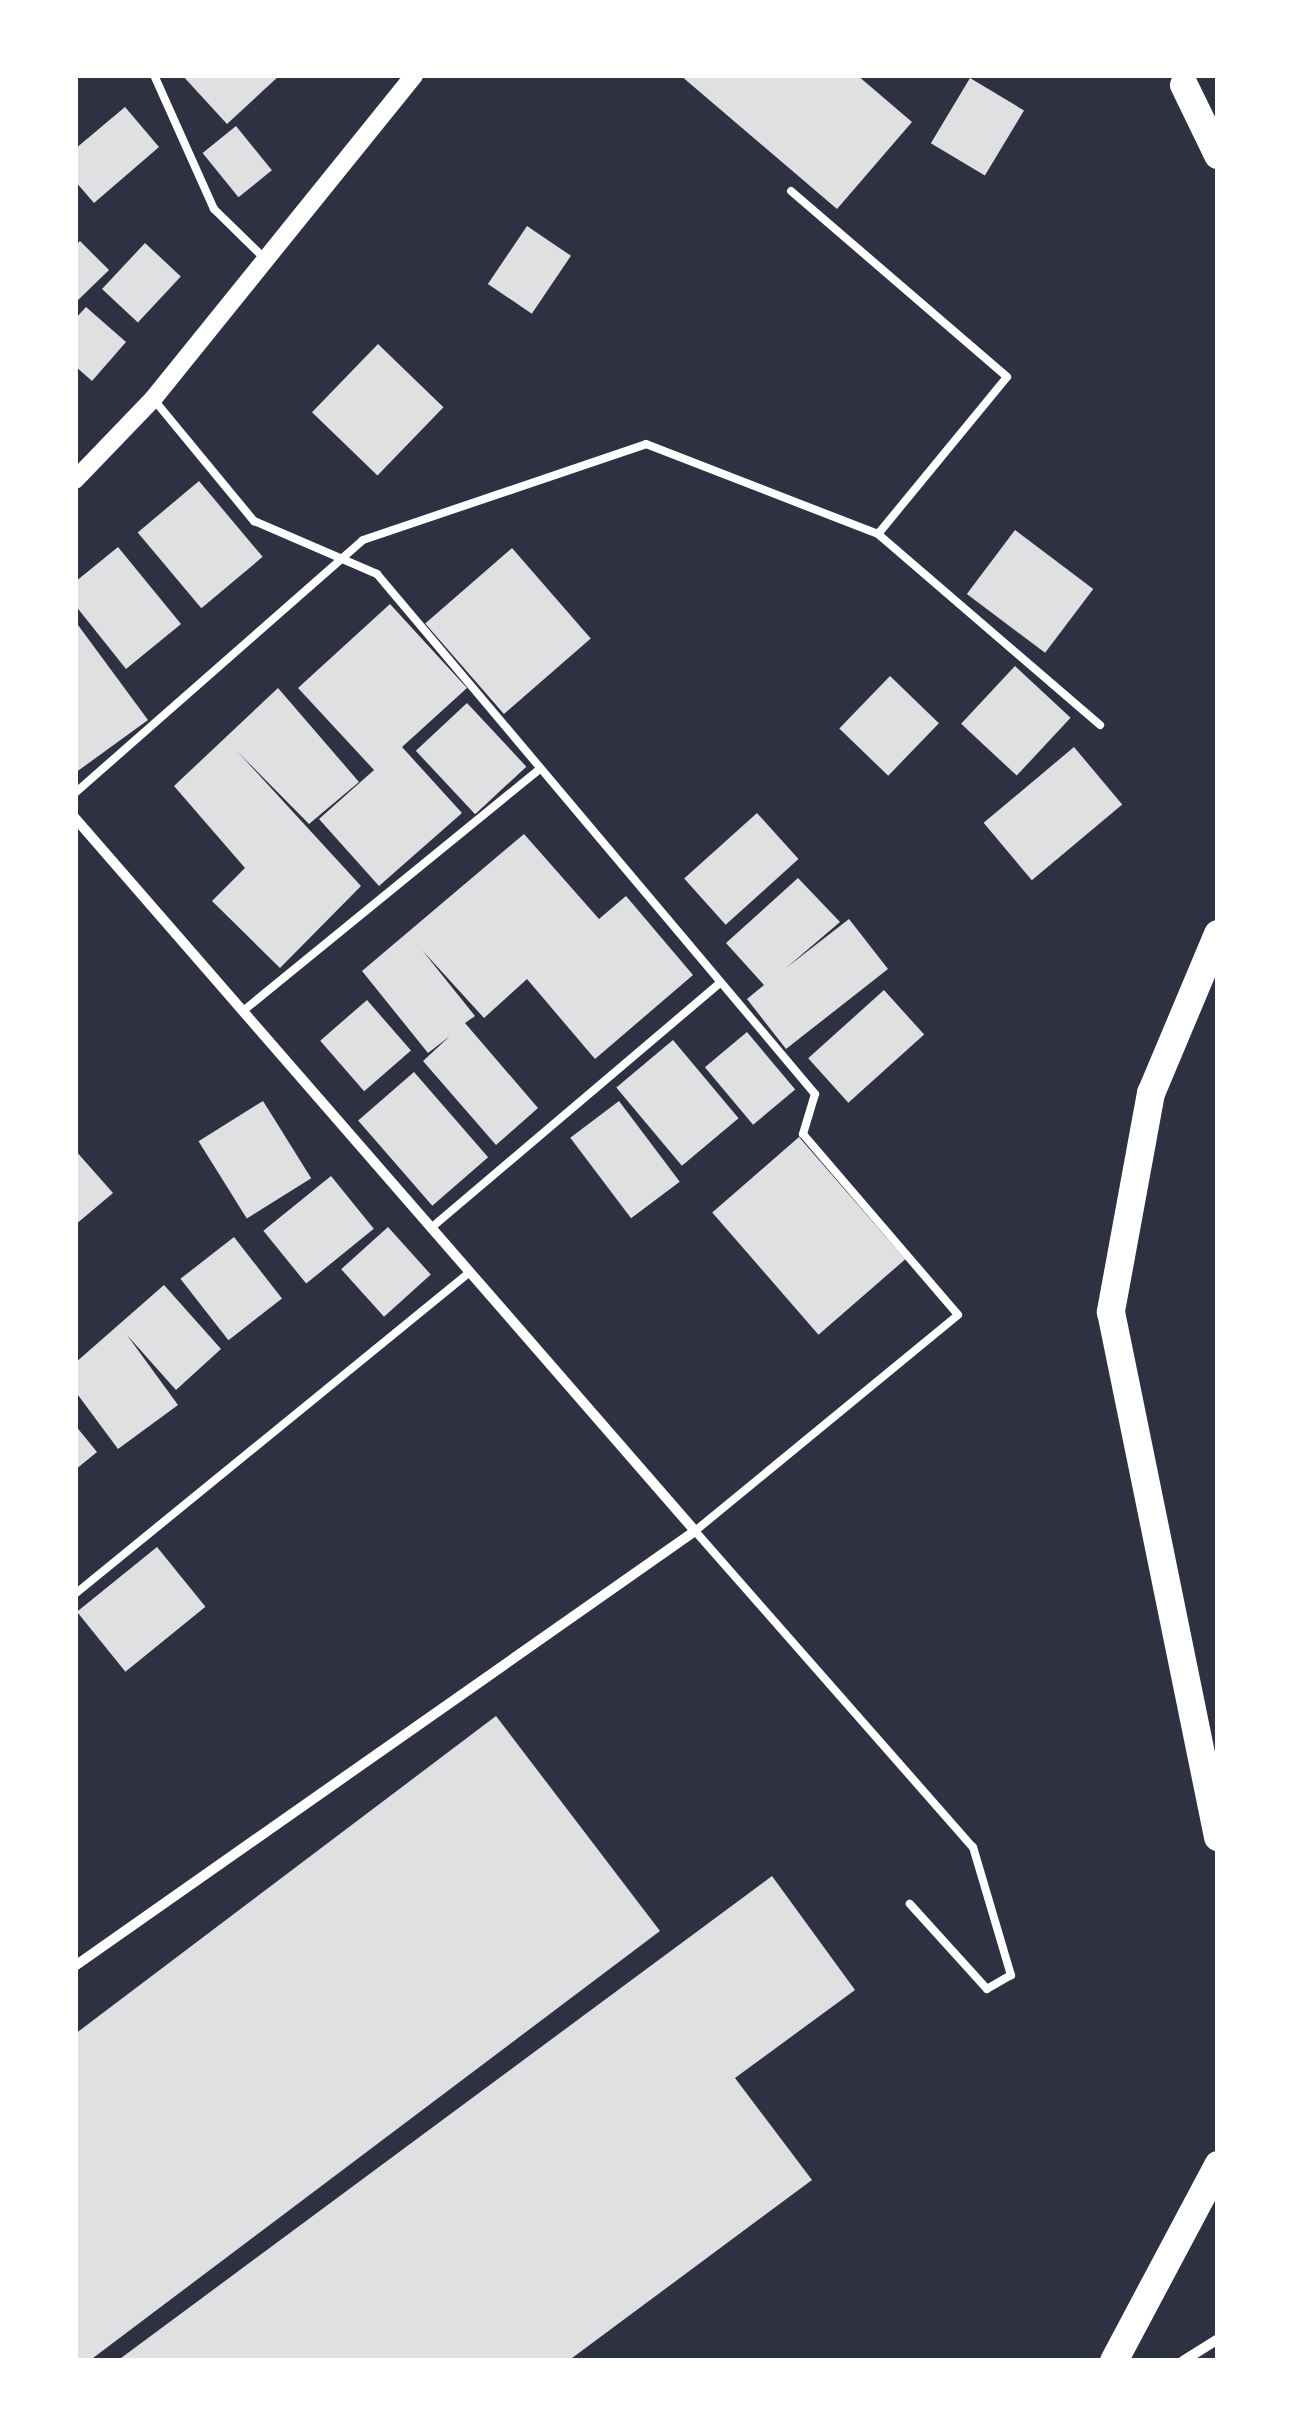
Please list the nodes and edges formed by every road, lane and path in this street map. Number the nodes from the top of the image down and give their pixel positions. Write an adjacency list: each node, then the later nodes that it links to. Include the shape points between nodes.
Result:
1 (154, 75): 7 (lane, via 214,208)
2 (414, 75): 7 (street)
3 (1178, 80): 4 (highway); 5 (highway)
4 (1218, 113)
5 (1218, 155)
6 (791, 191): 10 (lane, via 1006,377)
7 (265, 260): 8 (street)
8 (153, 399): 9 (street); 11 (lane, via 254,521)
9 (75, 480)
10 (878, 534): 11 (lane, via 646,444 363,540); 12 (lane)
11 (340, 563): 13 (lane, via 377,574); 14 (lane)
12 (1100, 725)
13 (540, 770): 17 (lane); 18 (lane)
14 (75, 792)
15 (75, 818): 18 (street)
16 (1218, 934): 23 (highway, via 1151,1093 1111,1312)
17 (719, 984): 19 (lane); 21 (lane, via 815,1094 804,1134 958,1316)
18 (243, 1011): 19 (street)
19 (431, 1228): 20 (street)
20 (470, 1272): 21 (street); 22 (lane)
21 (695, 1532): 24 (lane, via 973,1847 1011,1974 987,1989); 25 (street)
22 (75, 1594)
23 (1218, 1838)
24 (910, 1904)
25 (75, 1966)
26 (1218, 2165): 28 (highway)
27 (1218, 2339): 29 (street)
28 (1114, 2361)
29 (1182, 2361)

